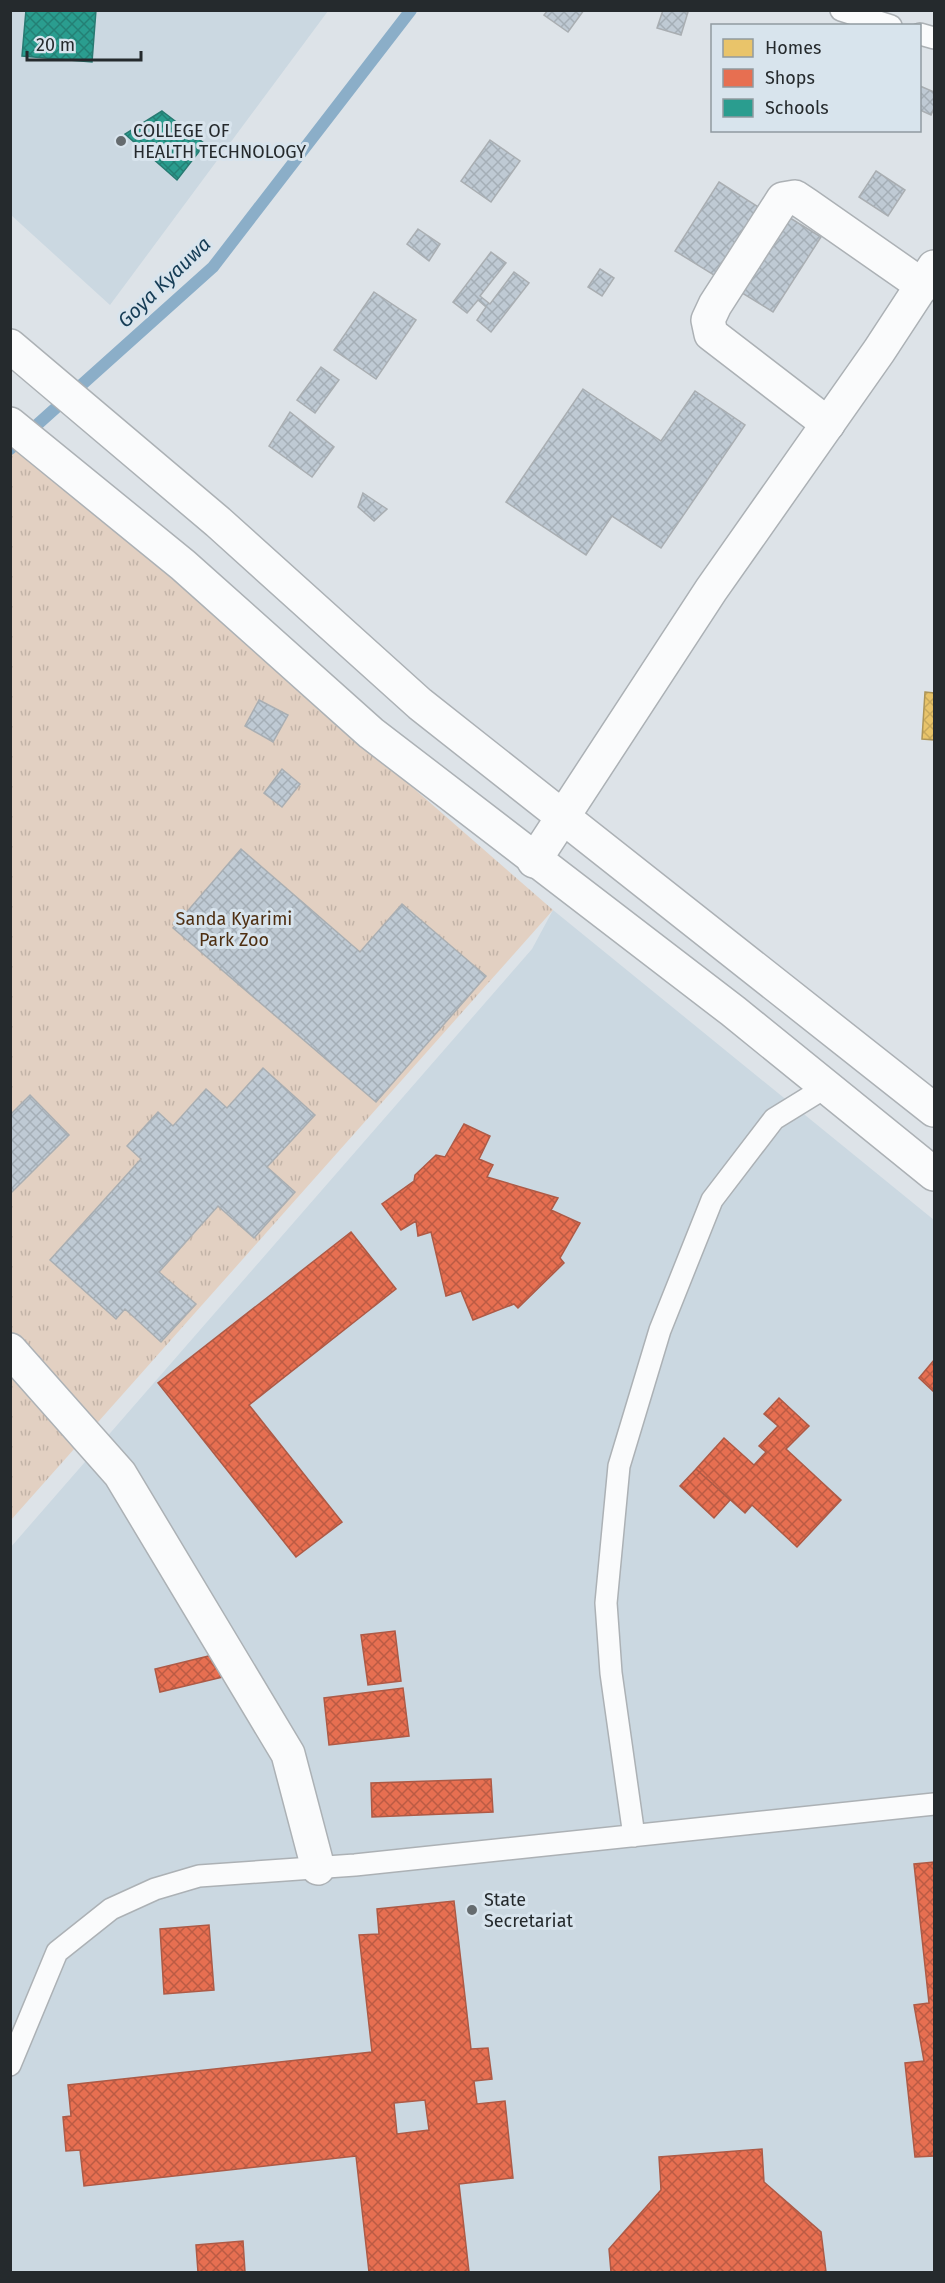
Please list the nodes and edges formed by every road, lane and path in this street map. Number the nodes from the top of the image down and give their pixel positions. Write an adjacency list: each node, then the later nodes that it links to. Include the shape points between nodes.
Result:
1 (841, 10): 2 (lane)
2 (885, 24)
3 (928, 277): 6 (main road); 6 (main road, via 795,197 783,199 708,320 711,334)
4 (16, 350): 7 (main road, via 218,522 420,704)
5 (10, 424): 8 (main road, via 183,565 371,733)
6 (828, 424): 7 (main road, via 711,590)
7 (561, 818): 8 (main road); 10 (main road)
8 (534, 861): 9 (main road)
9 (826, 1087): 11 (main road); 14 (lane, via 774,1119 712,1200 660,1330 619,1466 606,1603 611,1673)
10 (934, 1110)
11 (934, 1174)
12 (10, 1350): 15 (main road, via 120,1474 288,1754)
13 (934, 1804): 14 (lane)
14 (634, 1836): 15 (lane)
15 (318, 1868): 16 (lane, via 199,1876 155,1889 111,1909 57,1952)
16 (10, 2065)

